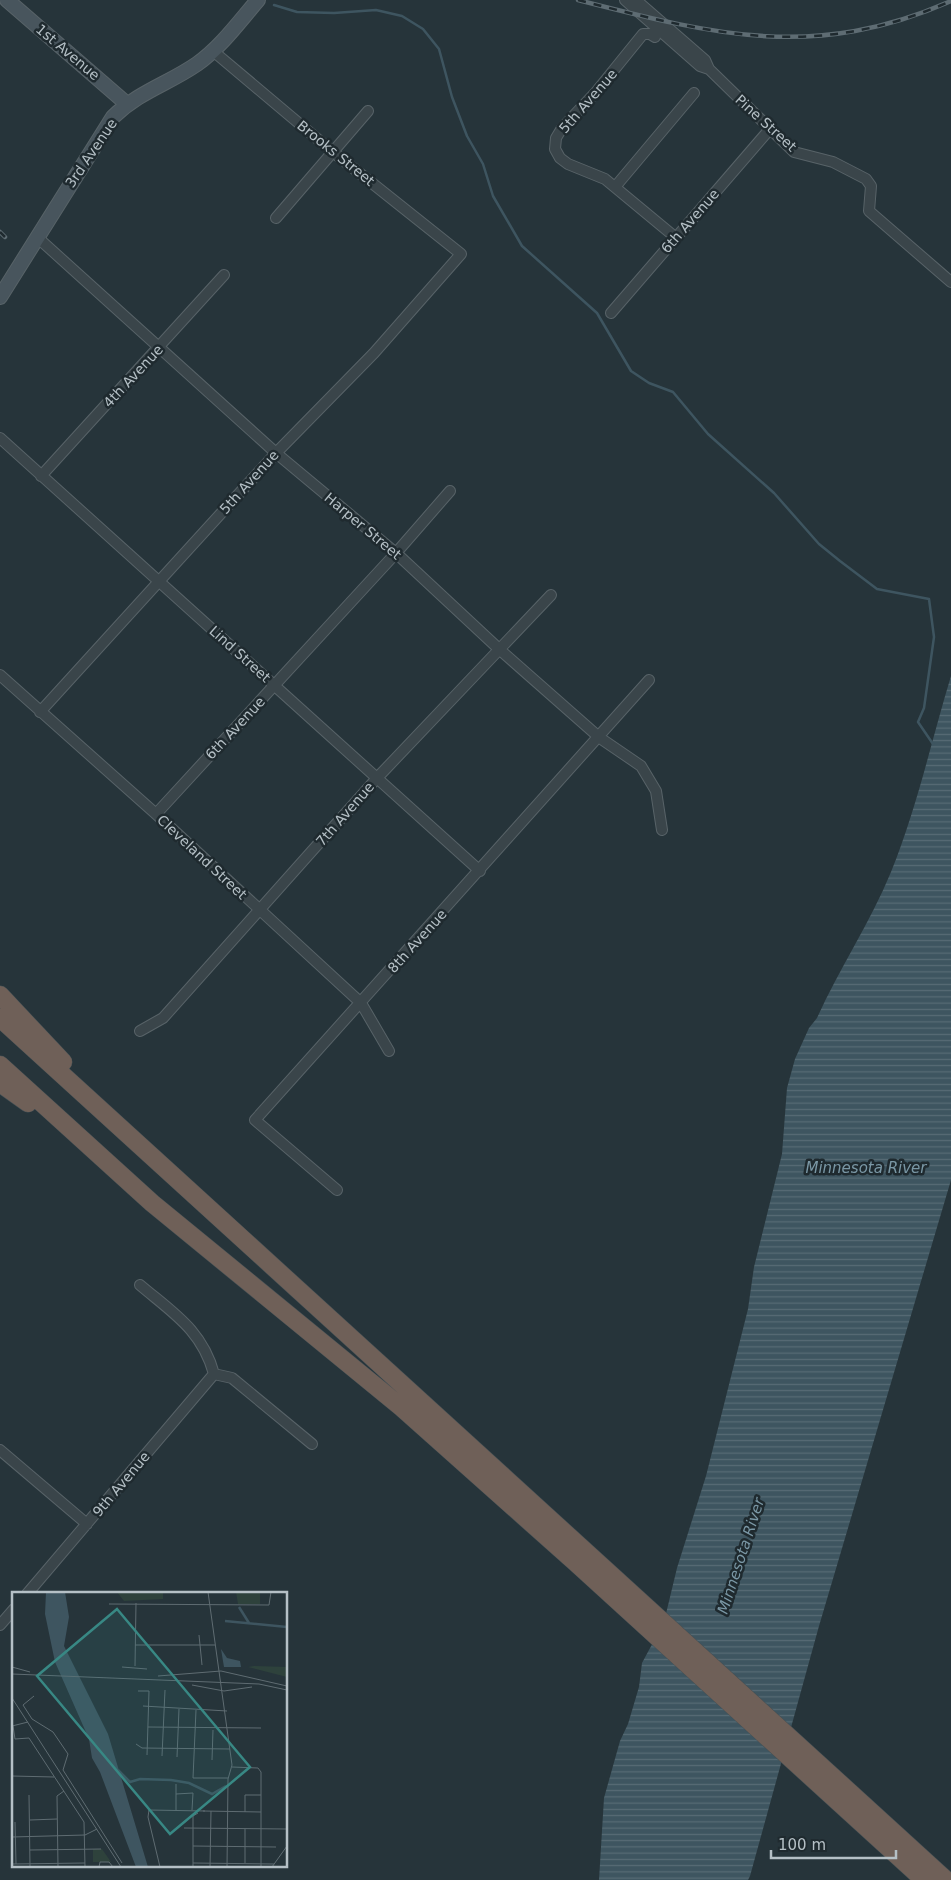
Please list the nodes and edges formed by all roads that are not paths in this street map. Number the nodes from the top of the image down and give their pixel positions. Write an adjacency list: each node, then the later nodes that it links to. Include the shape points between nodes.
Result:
1 (8, 0): 9 (street, 1st Avenue)
2 (258, 0): 6 (street, 3rd Avenue)
3 (625, 0): 7 (street, Pine Street, via 700,66)
4 (636, 0): 7 (street, Pine Street, via 704,60)
5 (655, 37): 13 (street, 5th Avenue, via 643,34 556,138 555,149 560,158)
6 (213, 50): 9 (street, 3rd Avenue, via 197,64); 12 (street, Brooks Street)
7 (709, 69): 11 (street, Pine Street)
8 (694, 93): 13 (street)
9 (127, 104): 15 (street, 3rd Avenue, via 96,142)
10 (368, 111): 12 (street)
11 (769, 130): 16 (street, 6th Avenue); 19 (street, Pine Street, via 794,152 833,162 866,179 871,186 869,211)
12 (334, 152): 14 (street); 17 (street, Brooks Street)
13 (615, 187): 16 (street, 5th Avenue)
14 (276, 218)
15 (37, 237): 20 (street, 3rd Avenue); 22 (street, Harper Street)
16 (675, 237): 21 (street, 6th Avenue)
17 (461, 254): 24 (street, 5th Avenue, via 374,354)
18 (224, 275): 22 (street, 4th Avenue)
19 (951, 282)
20 (0, 297)
21 (611, 313)
22 (160, 347): 24 (street, Harper Street); 25 (street, 4th Avenue)
23 (0, 438): 25 (street, Lind Street)
24 (276, 452): 27 (street, Harper Street); 28 (street, 5th Avenue)
25 (41, 476): 28 (street, Lind Street)
26 (450, 491): 27 (street, 6th Avenue)
27 (396, 553): 30 (street, Harper Street); 33 (street, 6th Avenue)
28 (159, 581): 33 (street, Lind Street); 34 (street, 5th Avenue)
29 (551, 595): 30 (street, 7th Avenue)
30 (499, 649): 35 (street, Harper Street); 36 (street, 7th Avenue)
31 (0, 675): 34 (street, Cleveland Street)
32 (650, 680): 35 (street, 8th Avenue)
33 (274, 685): 36 (street, Lind Street); 37 (street, 6th Avenue)
34 (40, 712): 37 (street, Cleveland Street)
35 (600, 738): 38 (street, Harper Street, via 641,766 656,791); 39 (street, 8th Avenue)
36 (377, 778): 39 (street, Lind Street); 40 (street, 7th Avenue)
37 (156, 814): 40 (street, Cleveland Street)
38 (662, 830)
39 (480, 870): 42 (street, 8th Avenue)
40 (260, 910): 42 (street, Cleveland Street); 44 (street, 7th Avenue, via 164,1018)
41 (0, 994): 48 (highway)
42 (361, 1003): 45 (street, Cleveland Street); 49 (street, 8th Avenue, via 255,1120)
43 (0, 1018): 48 (highway)
44 (140, 1031)
45 (389, 1051)
46 (0, 1064): 50 (highway)
47 (0, 1083): 50 (highway)
48 (128, 1136): 56 (highway)
49 (337, 1190)
50 (152, 1203): 56 (highway)
51 (140, 1285): 52 (street, via 193,1331 208,1353)
52 (214, 1374): 53 (street, via 232,1378); 55 (street, 9th Avenue)
53 (312, 1444)
54 (0, 1450): 55 (street)
55 (87, 1524): 57 (street, 9th Avenue)
56 (577, 1554): 60 (highway)
57 (29, 1592)
58 (12, 1611): 59 (street)
59 (0, 1625)
60 (863, 1816): 61 (highway); 63 (highway); 64 (highway)
61 (912, 1848): 62 (highway); 65 (highway)
62 (951, 1878)
63 (913, 1880)
64 (924, 1880)
65 (946, 1880)

